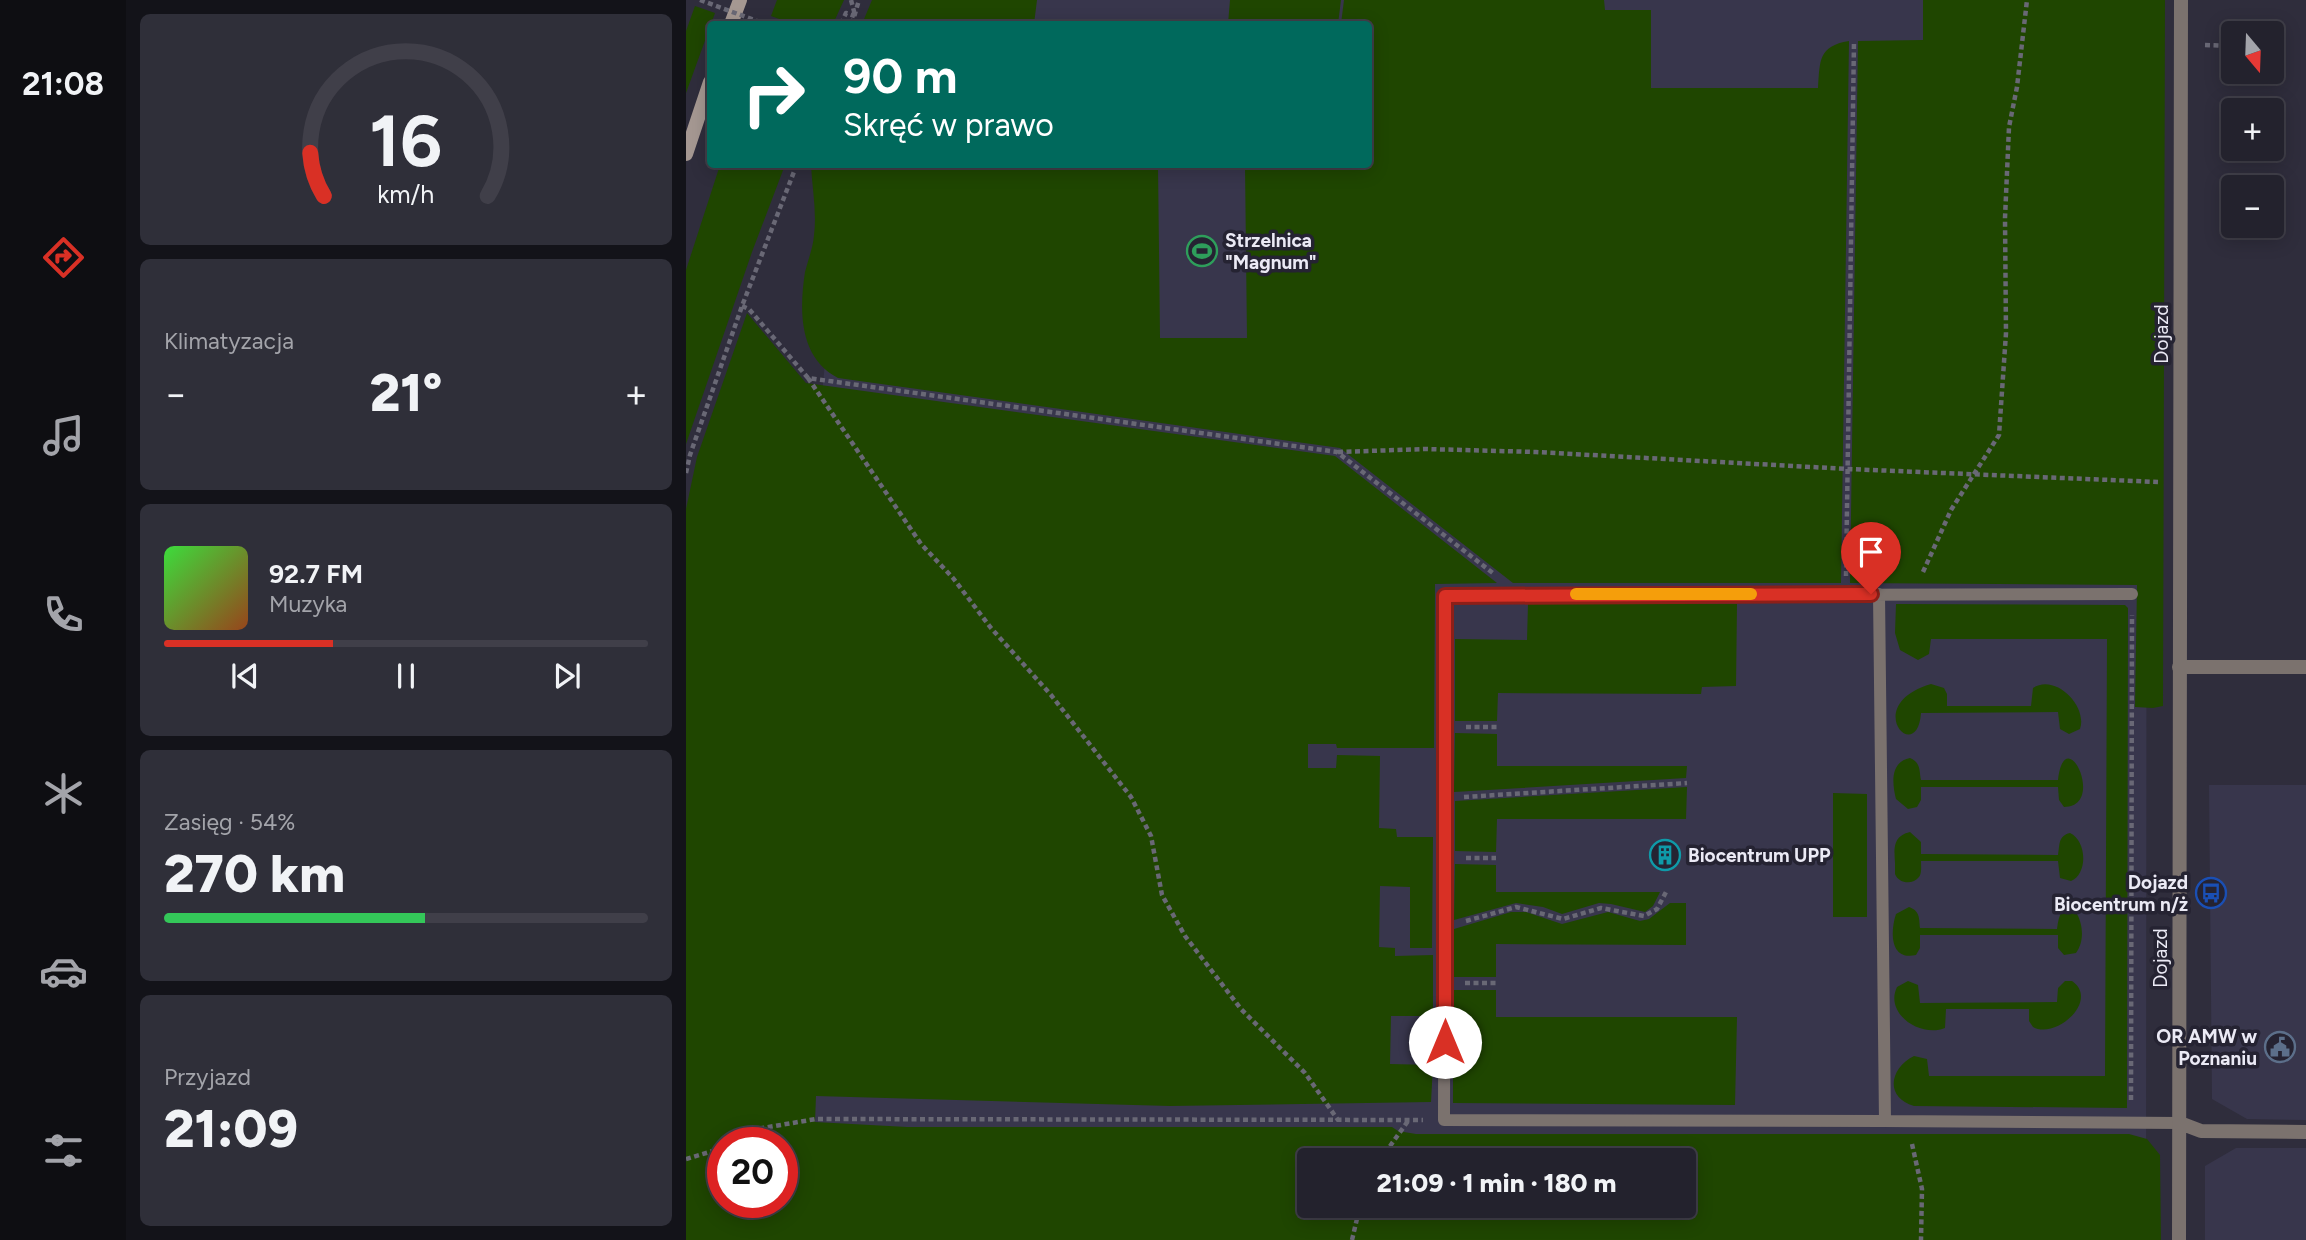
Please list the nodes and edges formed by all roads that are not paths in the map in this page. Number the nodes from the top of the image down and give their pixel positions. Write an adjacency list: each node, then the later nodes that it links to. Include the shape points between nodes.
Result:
1 (740, 0): 3 (main road)
2 (2181, 0): 8 (street, Dojazd)
3 (732, 21)
4 (707, 91): 5 (main road)
5 (686, 154)
6 (1880, 594): 7 (lane); 10 (lane); 10 (lane, via 1445,596 1444,1120)
7 (2132, 594)
8 (2179, 667): 9 (street); 11 (street, Dojazd)
9 (2306, 667)
10 (1885, 1121): 11 (lane)
11 (2180, 1123): 12 (street, via 2201,1131); 13 (street, Dojazd)
12 (2306, 1132)
13 (2179, 1240)

